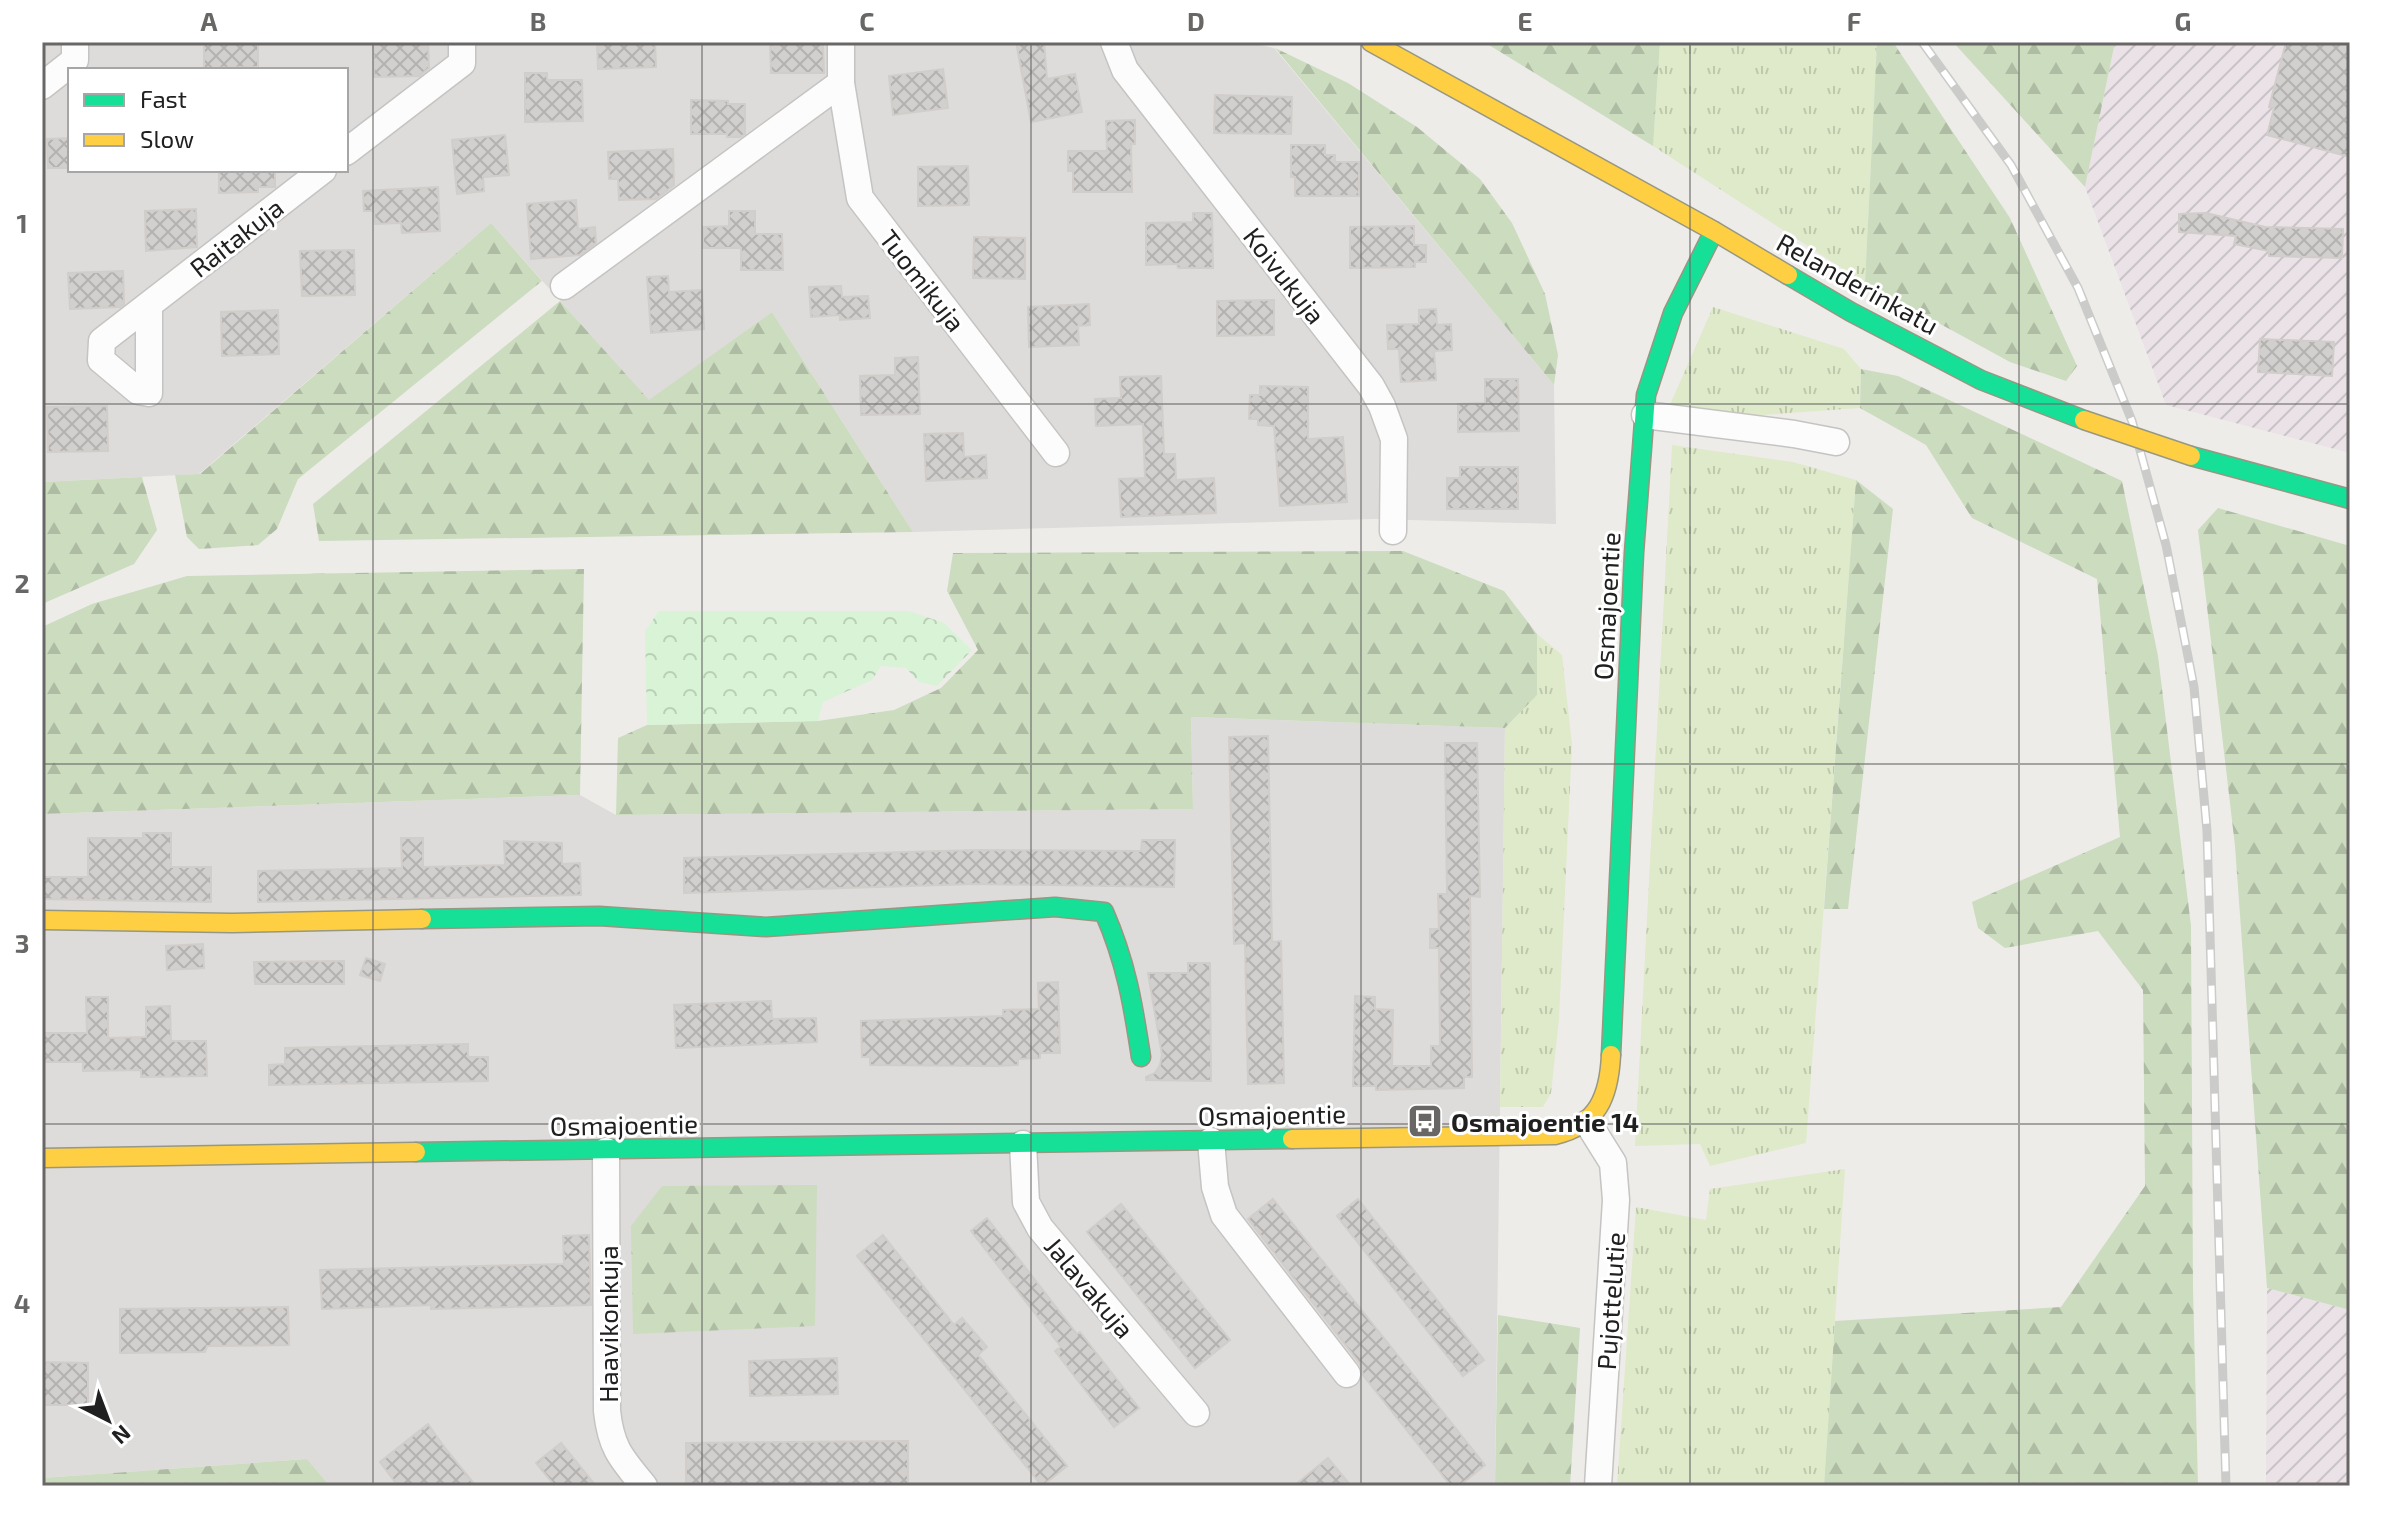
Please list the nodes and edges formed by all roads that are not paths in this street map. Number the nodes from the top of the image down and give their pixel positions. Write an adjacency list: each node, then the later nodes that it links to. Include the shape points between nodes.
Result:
1 (94, 42): 6 (street)
2 (485, 42): 7 (street)
3 (841, 42): 8 (street, Tuomikuja)
4 (1114, 42): 19 (street, Koivukuja, via 1125,70 1371,386 1394,439)
5 (1371, 42): 12 (street, Relanderinkatu)
6 (75, 51): 9 (street)
7 (462, 52): 10 (street)
8 (841, 83): 13 (street); 17 (street, Tuomikuja, via 860,198)
9 (42, 86)
10 (348, 150)
11 (320, 172): 14 (street, Raitakuja)
12 (1714, 231): 15 (street, Osmajoentie, via 1673,313 1646,395); 18 (street, Relanderinkatu, bridge, via 1981,380 2191,456)
13 (564, 286)
14 (149, 305)
15 (1645, 415): 16 (street); 22 (street, Osmajoentie, via 1610,1071)
16 (1836, 442)
17 (1056, 453)
18 (2350, 499)
19 (1393, 531)
20 (42, 920): 21 (street, via 232,923 610,909 766,927 1055,907 1104,912 1131,990)
21 (1141, 1057)
22 (1588, 1123): 23 (street, Osmajoentie, via 1555,1135); 30 (street, Pujottelutie, via 1613,1163 1616,1200)
23 (1211, 1141): 24 (street, Osmajoentie); 27 (street, via 1215,1187 1224,1215)
24 (1023, 1144): 25 (street, Osmajoentie); 28 (street, Jalavakuja, via 1026,1202 1040,1228)
25 (606, 1151): 26 (street, Osmajoentie); 29 (street, Haavikonkuja, via 607,1411 617,1453)
26 (42, 1158)
27 (1347, 1374)
28 (1196, 1413)
29 (644, 1486)
30 (1598, 1486)

